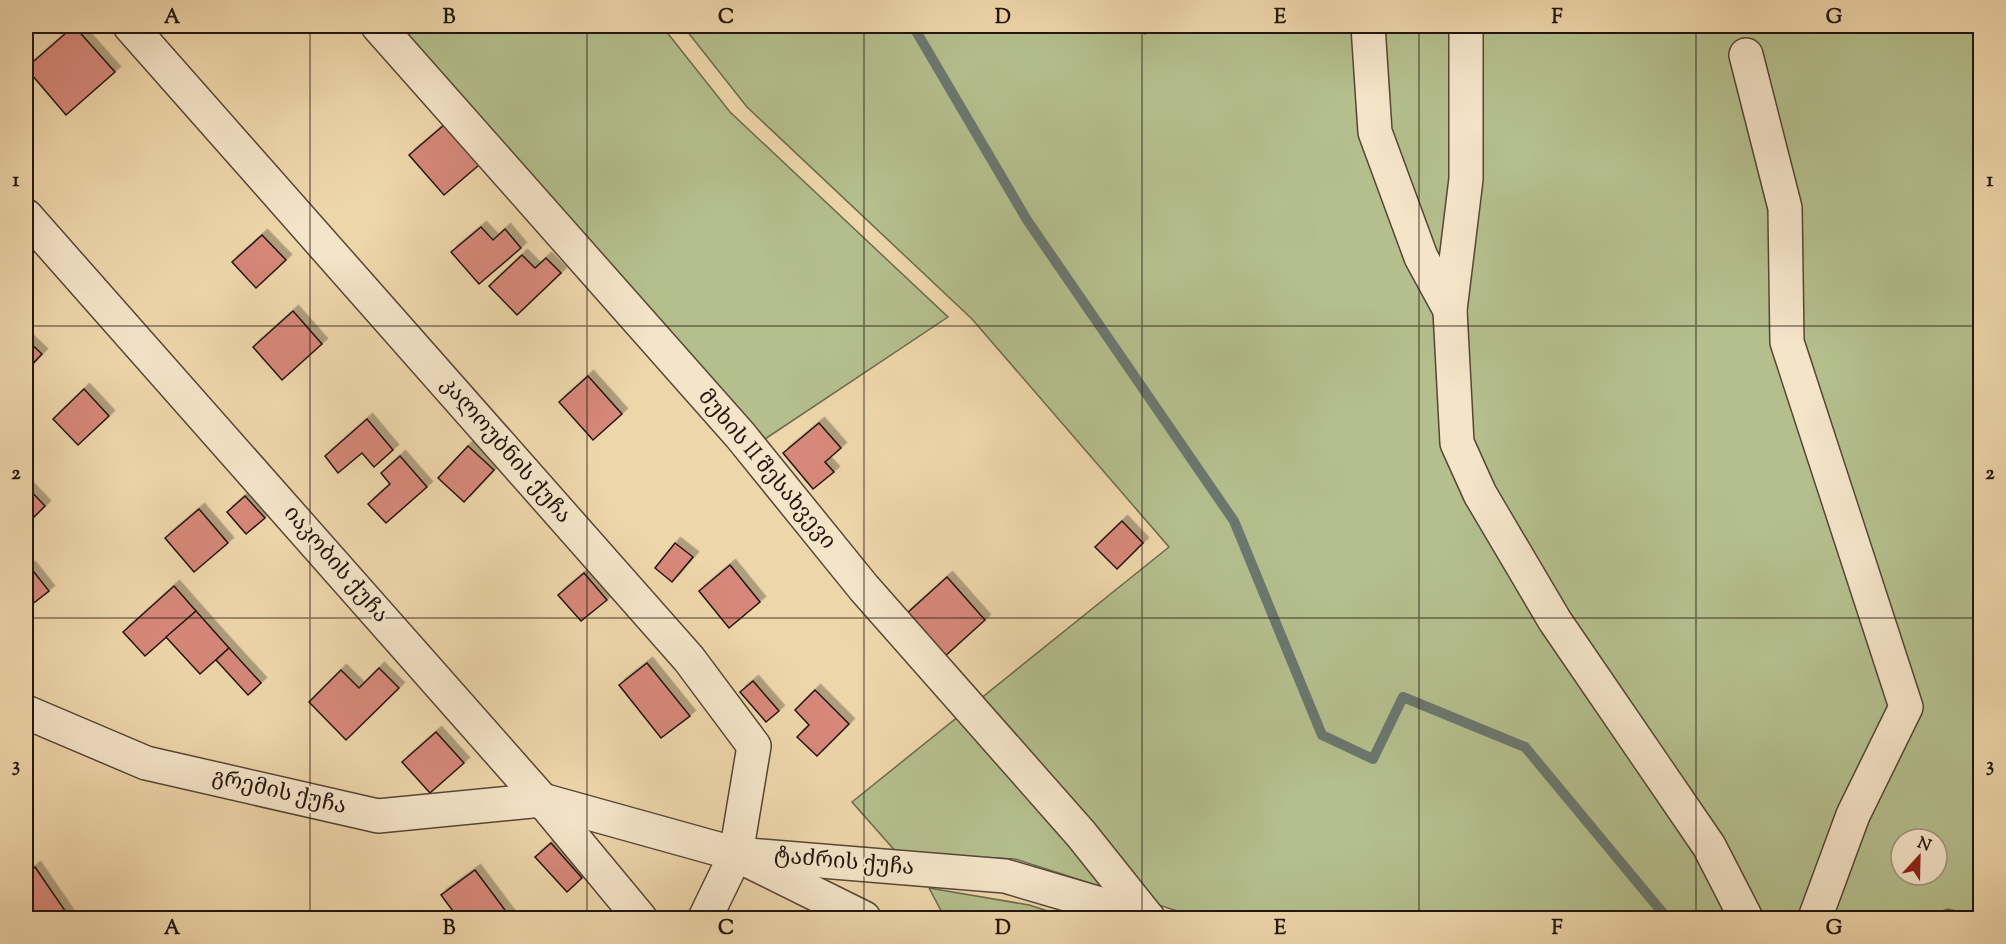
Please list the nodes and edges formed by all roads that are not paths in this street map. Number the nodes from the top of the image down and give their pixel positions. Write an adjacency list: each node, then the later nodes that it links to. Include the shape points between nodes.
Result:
1 (130, 26): 10 (street, კალოუბნის ქუჩა, via 689,659 754,746)
2 (378, 26): 14 (street, მუხის II შესახვევი, via 740,435 864,588 1081,834)
3 (1368, 26): 7 (street, via 1375,132 1420,257)
4 (1466, 26): 7 (street, via 1466,178)
5 (1746, 55): 16 (street, via 1785,208 1787,342 1906,707 1853,815)
6 (26, 216): 9 (street, იაკობის ქუჩა)
7 (1450, 309): 15 (street, via 1457,443 1480,494 1555,621 1708,846)
8 (26, 712): 9 (street, გრემის ქუჩა, via 147,763 378,816)
9 (542, 800): 10 (street, ტაძრის ქუჩა); 11 (street, იაკობის ქუჩა)
10 (736, 854): 12 (street, კალოუბნის ქუჩა); 13 (street); 14 (street, ტაძრის ქუჩა, via 1005,876)
11 (639, 918)
12 (705, 918)
13 (864, 918)
14 (1148, 918)
15 (1746, 918)
16 (1815, 918)

